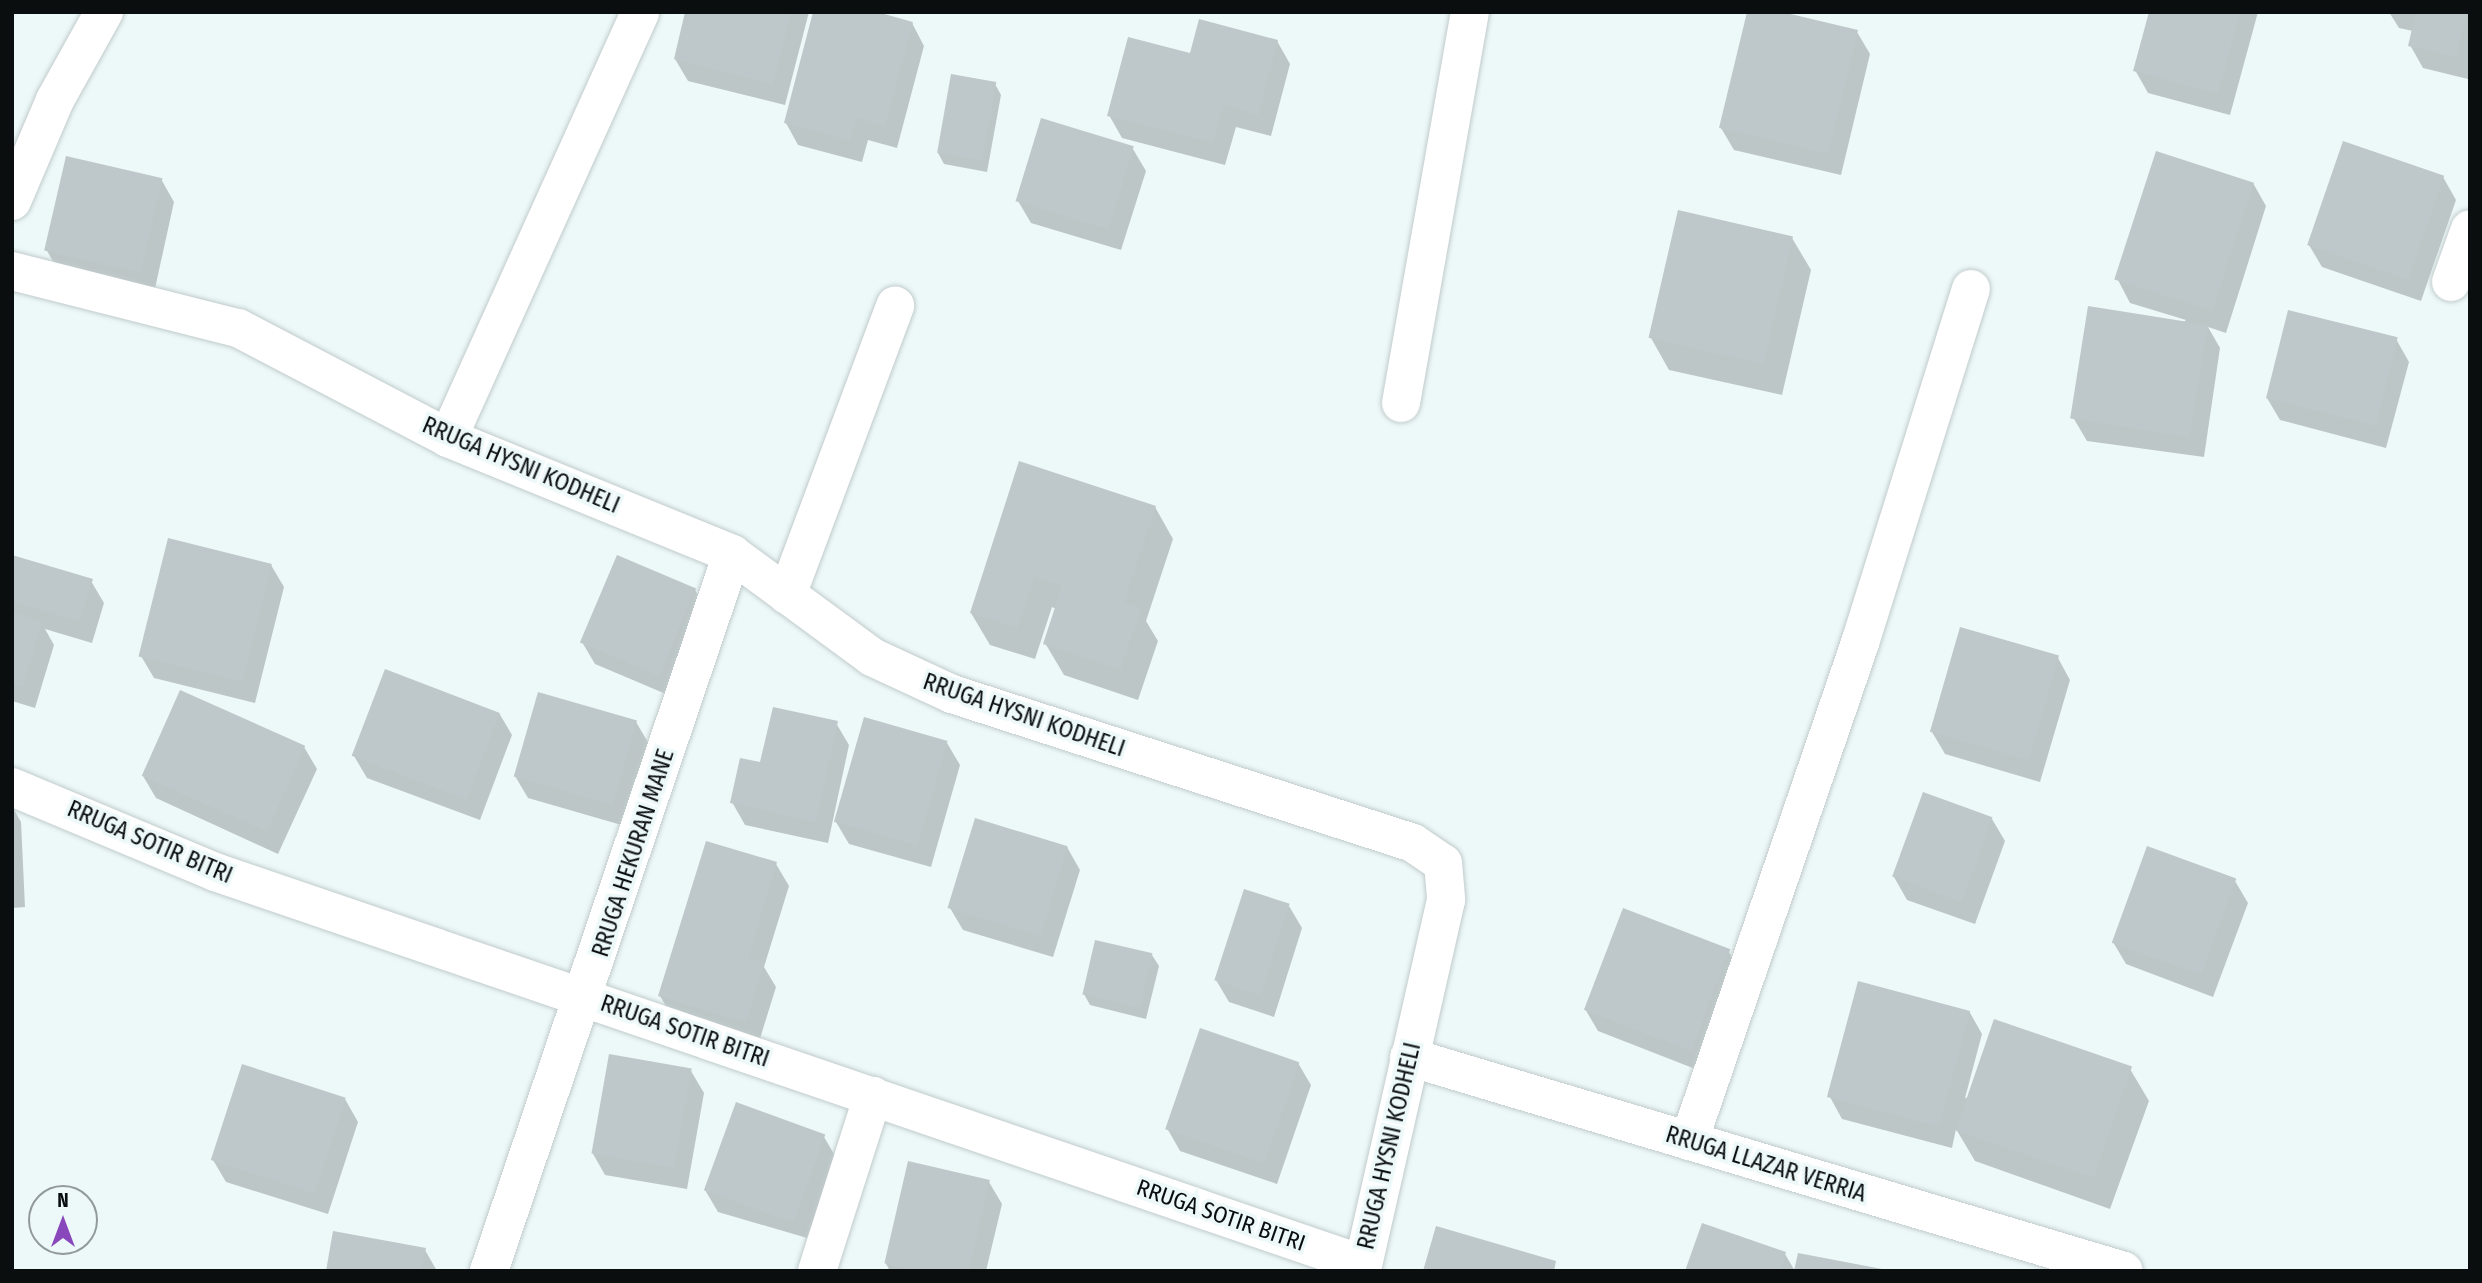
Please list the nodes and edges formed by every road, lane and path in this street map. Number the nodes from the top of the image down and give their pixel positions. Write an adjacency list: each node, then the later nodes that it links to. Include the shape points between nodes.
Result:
1 (104, 12): 4 (street, via 55,100)
2 (640, 12): 11 (street)
3 (1471, 12): 10 (street)
4 (12, 201)
5 (2470, 229): 7 (street)
6 (12, 271): 11 (street, RRUGA HYSNI KODHELI, via 238,328)
7 (2451, 282)
8 (1971, 289): 18 (street, via 1860,643)
9 (895, 306): 13 (street)
10 (1401, 403)
11 (448, 438): 12 (street, RRUGA HYSNI KODHELI)
12 (732, 554): 13 (street, RRUGA HYSNI KODHELI); 15 (street, RRUGA HEKURAN MANE)
13 (787, 595): 16 (street, RRUGA HYSNI KODHELI, via 872,657 952,694 1413,843 1443,863 1446,900)
14 (12, 787): 15 (street, RRUGA SOTIR BITRI, via 215,872)
15 (585, 997): 17 (street, RRUGA SOTIR BITRI); 20 (street, RRUGA HEKURAN MANE)
16 (1409, 1057): 18 (street, RRUGA LLAZAR VERRIA); 19 (street, RRUGA HYSNI KODHELI)
17 (873, 1096): 19 (street, RRUGA SOTIR BITRI); 21 (street)
18 (1689, 1141): 22 (street, RRUGA LLAZAR VERRIA)
19 (1362, 1267)
20 (489, 1271)
21 (817, 1271)
22 (2124, 1271)

